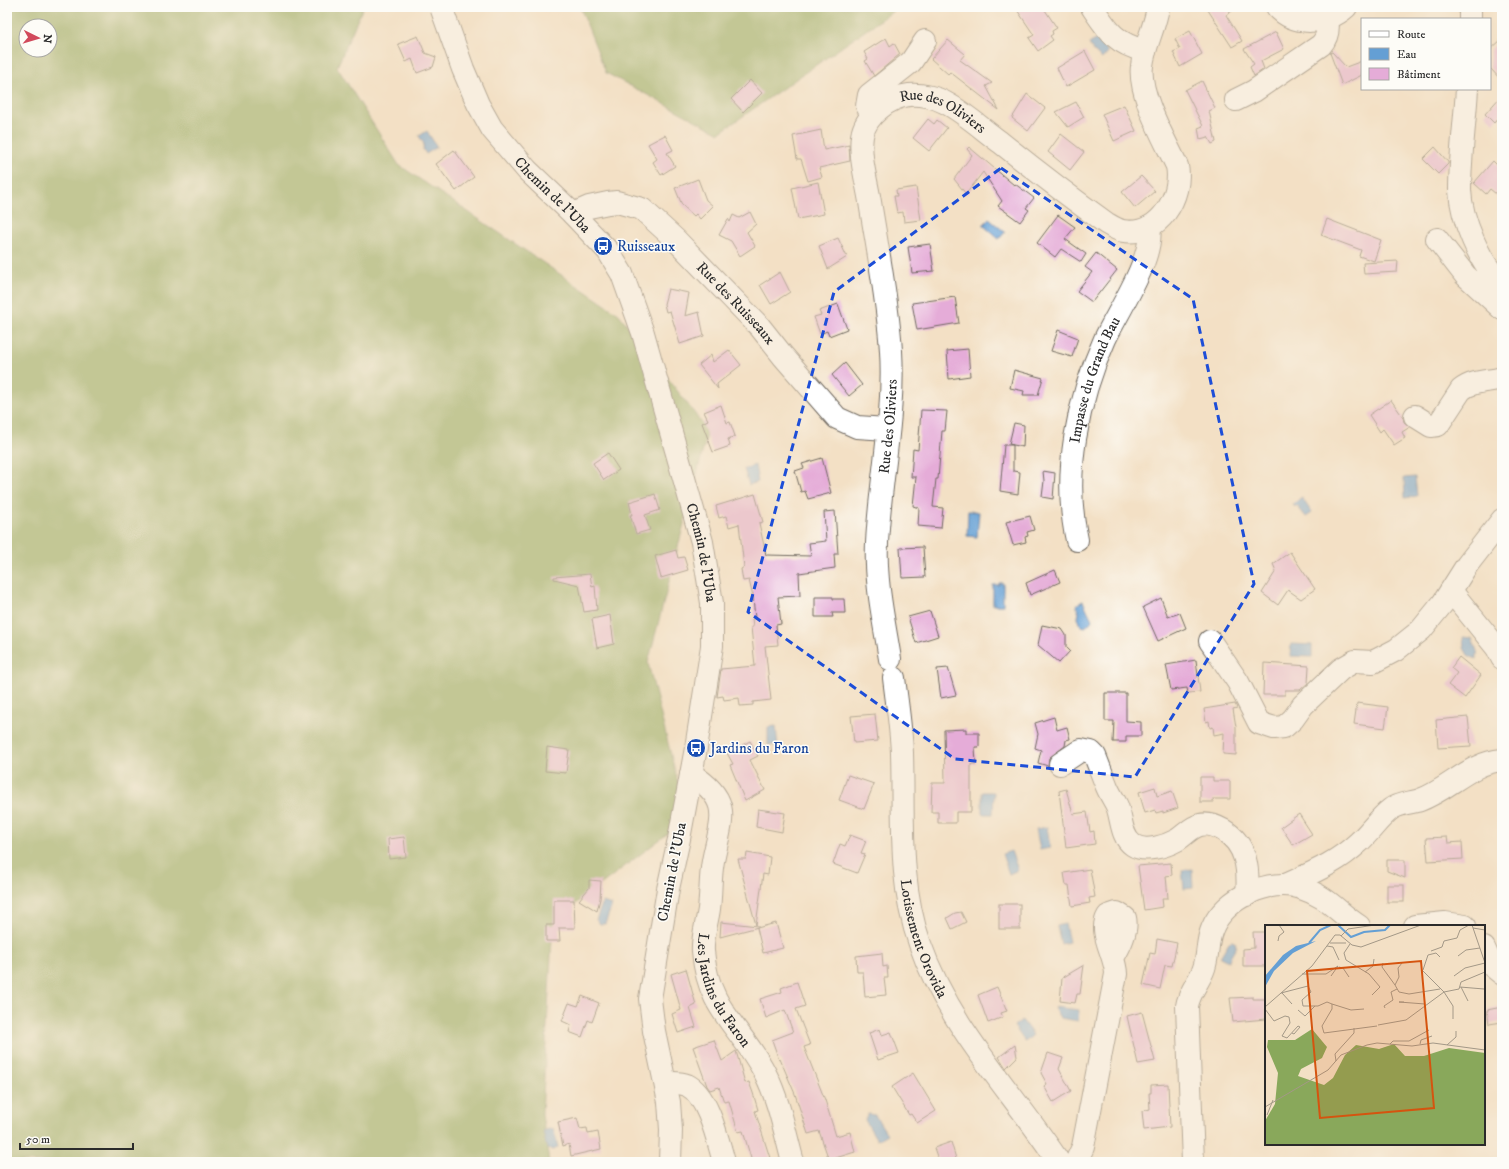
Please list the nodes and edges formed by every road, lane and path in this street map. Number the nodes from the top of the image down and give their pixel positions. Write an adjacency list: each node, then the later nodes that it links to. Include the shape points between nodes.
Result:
1 (441, 7): 14 (street, Chemin de l'Uba, via 468,81 492,129 527,170)
2 (1092, 7): 10 (street, via 1115,39)
3 (1158, 7): 10 (street)
4 (1277, 7): 8 (street, via 1297,19)
5 (1346, 7): 8 (street)
6 (1470, 7): 7 (street)
7 (1470, 18)
8 (1327, 19): 12 (street, via 1327,36 1321,45 1254,91)
9 (925, 41): 13 (street, via 911,62 869,95 867,106)
10 (1145, 51): 15 (street, via 1141,71 1144,92 1179,176 1173,200 1163,216)
11 (1467, 90): 17 (street, via 1460,191 1468,227 1483,261)
12 (1236, 100)
13 (872, 115): 15 (street, Rue des Oliviers, via 890,102 908,95 938,99 986,132 1106,224 1124,231); 21 (street, Rue des Oliviers, via 865,128 862,145 890,336)
14 (573, 214): 21 (street, Rue des Ruisseaux, via 608,202 642,209 676,240 760,327 837,418 857,427); 30 (street, Chemin de l'Uba, via 608,251 626,283 643,333 702,542 712,603 713,628)
15 (1149, 227): 23 (street, Impasse du Grand Bau, via 1144,260 1102,348 1080,416 1072,480)
16 (1437, 239): 18 (street, via 1465,275)
17 (1502, 283)
18 (1502, 309)
19 (1502, 378): 20 (street, via 1478,381 1466,386 1438,425 1431,426)
20 (1415, 416)
21 (887, 429): 27 (street, Rue des Oliviers, via 877,558 880,596)
22 (1502, 520): 24 (street, via 1467,565)
23 (1077, 540)
24 (1451, 591): 25 (street, via 1422,630 1396,650 1373,662 1355,661 1341,669 1284,727 1274,728 1259,722 1238,682); 26 (street, via 1497,648)
25 (1210, 641)
26 (1502, 658)
27 (892, 668): 43 (street, Lotissement Orovida, via 902,751 905,868 919,944 952,1013)
28 (1502, 760): 31 (street, via 1477,768 1421,799 1391,808 1340,858 1329,866)
29 (1060, 764): 32 (street, via 1081,750 1091,752 1117,806 1126,836 1138,848 1150,848 1175,841 1201,825 1214,825 1226,832 1244,852)
30 (692, 774): 39 (street, Chemin de l'Uba, via 651,987 651,1017); 42 (street, Les Jardins du Faron, via 711,791 719,802 722,814 703,941 706,975 724,1015 765,1073)
31 (1288, 884): 32 (street, via 1269,887); 33 (street, via 1328,900)
32 (1247, 895): 45 (street, via 1226,910 1212,927 1205,966 1188,999 1186,1017)
33 (1358, 925)
34 (1425, 925): 35 (street)
35 (1459, 925)
36 (1485, 950): 38 (street, via 1492,966)
37 (1114, 956): 44 (street, via 1115,982 1083,1147)
38 (1502, 974)
39 (666, 1083): 40 (street, Chemin de l'Uba, via 670,1117); 41 (street, via 688,1085 702,1099)
40 (670, 1162)
41 (724, 1162)
42 (793, 1162)
43 (1059, 1162)
44 (1076, 1162)
45 (1193, 1162)

